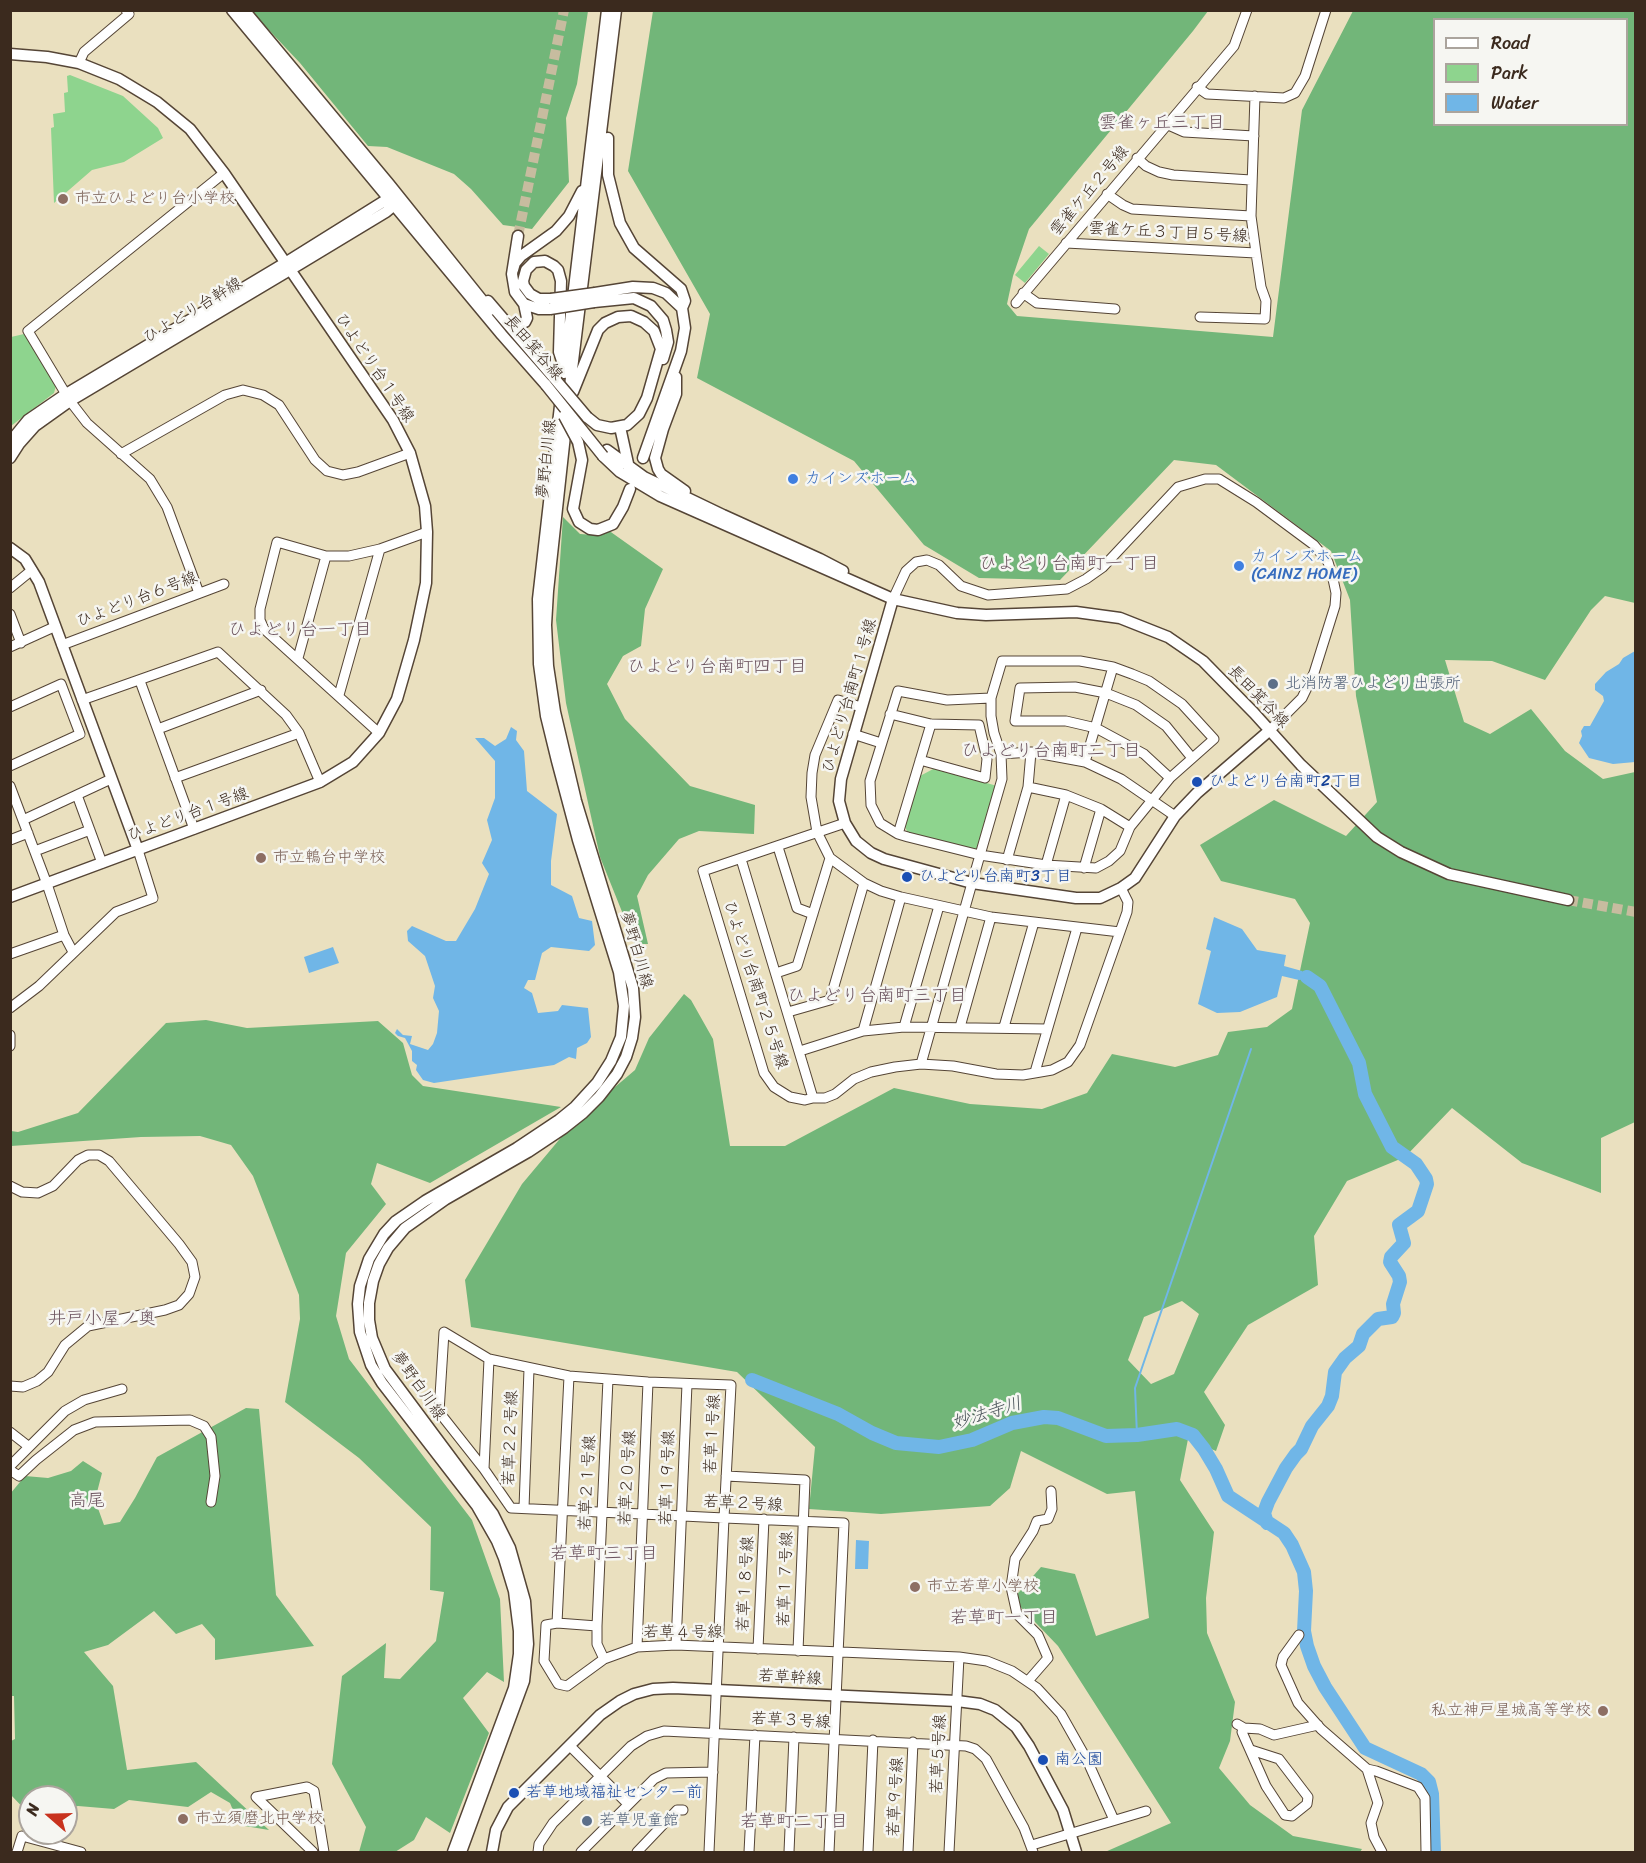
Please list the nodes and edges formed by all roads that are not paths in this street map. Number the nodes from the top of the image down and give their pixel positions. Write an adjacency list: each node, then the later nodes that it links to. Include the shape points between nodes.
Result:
1 (126, 10): 9 (street, via 129,14 84,52)
2 (232, 10): 20 (street, 長田箕谷線)
3 (244, 10): 20 (street, 長田箕谷線)
4 (607, 10): 17 (street, 夢野白川線)
5 (616, 10): 10 (street, 夢野白川線)
6 (1247, 10): 11 (street, 雲雀ケ丘２号線, via 1234,46)
7 (1326, 10): 12 (street, via 1305,76 1295,93 1284,98)
8 (10, 54): 9 (street, ひよどり台１号線)
9 (79, 63): 16 (street, ひよどり台１号線, via 119,79 157,102 190,129)
10 (609, 74): 33 (street, via 607,165 616,212 637,252 684,292); 42 (street, 夢野白川線)
11 (1197, 87): 12 (street, via 1207,94); 13 (street, 雲雀ケ丘２号線)
12 (1255, 96): 14 (street, 雲雀ケ丘３丁目５号線)
13 (1166, 124): 14 (street, via 1184,132); 15 (street, 雲雀ケ丘２号線)
14 (1254, 136): 18 (street, 雲雀ケ丘３丁目５号線)
15 (1137, 158): 18 (street, via 1153,169 1173,175); 19 (street, 雲雀ケ丘２号線)
16 (224, 173): 25 (street, ひよどり台１号線); 40 (street, via 28,331)
17 (587, 179): 27 (street, via 569,216 543,242 521,256); 37 (street, 夢野白川線)
18 (1251, 180): 21 (street, 雲雀ケ丘３丁目５号線)
19 (1107, 194): 21 (street, via 1132,209); 23 (street, 雲雀ケ丘２号線)
20 (395, 199): 25 (street, ひよどり台幹線); 26 (street, 長田箕谷線); 39 (street, 長田箕谷線, via 502,335)
21 (1251, 216): 24 (street, 雲雀ケ丘３丁目５号線)
22 (518, 236): 27 (street)
23 (1066, 243): 24 (street, 雲雀ケ丘３丁目５号線); 28 (street, 雲雀ケ丘２号線)
24 (1256, 253): 35 (street, via 1266,301 1265,319)
25 (287, 267): 40 (street, ひよどり台幹線); 45 (street, ひよどり台１号線, via 393,420)
26 (459, 270): 36 (street); 39 (street, 長田箕谷線)
27 (513, 270): 31 (street, via 512,285)
28 (1023, 293): 30 (street, 雲雀ケ丘２号線); 34 (street, via 1037,303)
29 (594, 297): 32 (street, bridge); 33 (street, via 633,287 653,288 666,293); 41 (street, via 634,298 651,306 663,320 667,347)
30 (1016, 303)
31 (524, 304): 32 (street, via 539,309); 36 (street, via 525,322)
32 (551, 304): 37 (street, via 530,294 524,286 526,270 534,262 545,261 558,270 559,352)
33 (682, 308): 38 (street, via 684,340)
34 (1115, 309)
35 (1200, 317)
36 (508, 323): 39 (street)
37 (564, 370): 192 (street, 夢野白川線, via 538,599 538,664 560,772 619,972 624,1006 621,1037 605,1072 567,1113 541,1133 396,1221 369,1259 358,1305 360,1332 371,1365 477,1506 504,1557 514,1591)
38 (675, 370): 49 (street); 53 (street, via 676,394 658,446 656,465 665,477)
39 (550, 382): 43 (street, bridge, via 591,421 603,427); 46 (street, 長田箕谷線, bridge); 51 (street, bridge, via 578,442 582,460 573,509 579,522 598,530 613,524)
40 (68, 397): 44 (street, ひよどり台幹線, via 28,420); 47 (street, via 87,423); 48 (street, ひよどり台幹線, via 35,426)
41 (647, 398): 42 (street, via 661,349 659,341 644,322 624,316 611,319 598,330); 43 (street, via 635,418)
42 (568, 400): 192 (street, 夢野白川線, via 547,598 548,666 576,801 633,988 632,1038 617,1074 583,1113 405,1228 379,1264 369,1304 372,1338 385,1369 485,1502 510,1548 527,1610 528,1644)
43 (620, 427): 50 (street)
44 (10, 442)
45 (410, 453): 47 (street, via 358,472 343,475 327,471 315,460 279,405 243,390 225,395); 54 (street, ひよどり台１号線, via 425,506)
46 (605, 453): 50 (street, 長田箕谷線); 52 (street, 長田箕谷線, via 620,472)
47 (121, 454): 61 (street, via 150,479 167,507)
48 (10, 458)
49 (643, 458)
50 (628, 466): 52 (street, via 632,474); 53 (street, 長田箕谷線)
51 (630, 489)
52 (660, 496): 62 (street, 長田箕谷線)
53 (723, 515): 62 (street, 長田箕谷線, via 820,559)
54 (427, 532): 56 (street); 83 (street, ひよどり台１号線, via 426,583 414,640 397,699)
55 (10, 548): 58 (street)
56 (380, 549): 57 (street); 73 (street)
57 (326, 556): 68 (street); 68 (street, via 277,542 260,620 264,629)
58 (32, 570): 60 (street); 64 (street)
59 (224, 584): 61 (street, ひよどり台６号線)
60 (10, 588)
61 (199, 593): 66 (street, ひよどり台６号線)
62 (893, 599): 77 (street, ひよどり台南町１号線); 82 (street, 長田箕谷線, via 957,614 1076,612 1141,625 1168,637 1203,661); 82 (street, via 906,571 916,562 927,560 939,565 961,586 988,595 1066,589 1103,567 1178,487 1219,479 1314,545 1328,562 1336,593 1314,673 1302,698)
63 (10, 614): 65 (street)
64 (54, 627): 65 (street); 66 (street)
65 (21, 643): 67 (street)
66 (62, 645): 75 (street)
67 (10, 648)
68 (298, 658): 73 (street)
69 (1113, 667): 72 (street); 74 (street, via 1080,661 1002,661); 89 (street, via 1165,691 1214,739)
70 (140, 681): 71 (street, via 218,651); 75 (street); 81 (street)
71 (261, 690): 81 (street); 84 (street)
72 (1106, 693): 80 (street); 80 (street, via 1075,687 1020,688 1015,721 1066,721); 89 (street, via 1136,705 1166,726)
73 (339, 695): 83 (street)
74 (992, 698): 78 (street, via 947,700 898,691); 88 (street, via 992,725)
75 (82, 700): 95 (street)
76 (10, 707): 92 (street, via 61,684 80,734)
77 (861, 707): 85 (street, ひよどり台南町１号線); 109 (street, via 838,700 815,755 811,797)
78 (890, 714): 79 (street); 86 (street)
79 (931, 724): 90 (street); 90 (street, via 979,725 987,759 985,778)
80 (1096, 728): 91 (street); 94 (street, via 1144,754)
81 (158, 729): 93 (street)
82 (1270, 730): 103 (street, ひよどり台南町１号線); 129 (street, 長田箕谷線, via 1377,837 1401,852 1449,874)
83 (379, 733): 96 (street, ひよどり台１号線, via 353,762)
84 (299, 734): 93 (street); 96 (street)
85 (853, 734): 86 (street); 105 (street, ひよどり台南町１号線, via 839,801)
86 (881, 743): 111 (street, via 870,781 871,804 880,823)
87 (1031, 752): 88 (street); 91 (street); 98 (street)
88 (1001, 754): 116 (street, via 1002,779)
89 (1192, 758): 94 (street)
90 (920, 760): 111 (street)
91 (1085, 762): 101 (street)
92 (10, 765)
93 (176, 778): 107 (street)
94 (1170, 778): 101 (street)
95 (111, 779): 99 (street); 114 (street)
96 (320, 782): 107 (street, ひよどり台１号線)
97 (10, 786): 104 (street)
98 (1028, 787): 100 (street); 119 (street)
99 (77, 795): 104 (street); 108 (street)
100 (1066, 795): 102 (street); 121 (street)
101 (1152, 799): 103 (street); 106 (street)
102 (1101, 809): 106 (street); 122 (street)
103 (1175, 816): 126 (street, ひよどり台南町１号線, via 1135,878)
104 (23, 820): 110 (street)
105 (845, 823): 109 (street, ひよどり台南町２５号線); 124 (street, ひよどり台南町１号線, via 856,841 878,856)
106 (1130, 827): 122 (street, via 1120,851 1109,861 1096,868)
107 (194, 829): 114 (street, ひよどり台１号線)
108 (90, 830): 115 (street); 120 (street)
109 (816, 832): 113 (street, ひよどり台南町２５号線); 117 (street)
110 (28, 833): 112 (street); 115 (street)
111 (898, 834): 116 (street)
112 (10, 840)
113 (778, 847): 118 (street, ひよどり台南町２５号線); 132 (street, via 797,909)
114 (138, 850): 120 (street, ひよどり台１号線); 138 (street, via 153,898 116,912)
115 (35, 851): 125 (street)
116 (980, 855): 119 (street); 124 (street)
117 (830, 858): 123 (street); 132 (street)
118 (741, 859): 140 (street); 154 (street, ひよどり台南町２５号線, via 703,871 764,1073 774,1087 790,1097)
119 (1007, 860): 121 (street)
120 (102, 863): 125 (street, ひよどり台１号線)
121 (1046, 865): 122 (street)
122 (1084, 868)
123 (864, 883): 128 (street); 142 (street, via 830,1000)
124 (972, 883): 126 (street, ひよどり台南町１号線, via 1076,898 1100,898); 131 (street)
125 (47, 884): 127 (street, ひよどり台１号線); 137 (street)
126 (1121, 888): 136 (street, ひよどり台南町２５号線, via 1128,902)
127 (10, 897)
128 (901, 897): 130 (street); 148 (street)
129 (1568, 900)
130 (939, 906): 131 (street); 143 (street)
131 (965, 911): 133 (street); 144 (street)
132 (813, 914): 140 (street, via 797,966)
133 (991, 917): 134 (street); 145 (street)
134 (1034, 922): 135 (street); 146 (street)
135 (1077, 928): 136 (street); 147 (street)
136 (1120, 932): 153 (street, ひよどり台南町２５号線, via 1080,1045 1068,1062 1052,1070)
137 (64, 935): 138 (street); 139 (street)
138 (73, 952): 141 (street)
139 (10, 954)
140 (776, 973): 142 (street)
141 (10, 1008)
142 (788, 1012): 151 (street)
143 (904, 1026): 144 (street); 148 (street)
144 (932, 1027): 145 (street); 152 (street)
145 (960, 1027): 146 (street)
146 (1004, 1027): 147 (street)
147 (1047, 1029): 153 (street)
148 (863, 1031): 151 (street)
149 (10, 1035): 150 (street)
150 (10, 1046)
151 (800, 1051): 154 (street)
152 (921, 1064): 153 (street, ひよどり台南町２５号線, via 996,1074); 154 (street, ひよどり台南町２５号線, via 871,1072 835,1094)
153 (1035, 1072)
154 (813, 1098)
155 (10, 1186): 163 (street, via 38,1193 52,1186 78,1160 99,1155 109,1161 179,1244 192,1262 195,1277 189,1294 179,1305 88,1326 65,1345 48,1372 37,1381 22,1387)
156 (444, 1332): 157 (street, 若草１号線); 168 (street, 若草２号線, via 439,1412)
157 (489, 1359): 158 (street, 若草１号線); 168 (street)
158 (529, 1369): 159 (street, 若草１号線); 172 (street, 若草２２号線)
159 (568, 1376): 160 (street, 若草１号線); 173 (street, 若草４号線)
160 (608, 1379): 161 (street, 若草１号線); 174 (street, 若草２１号線)
161 (648, 1382): 162 (street, 若草１号線); 175 (street, 若草２０号線)
162 (687, 1384): 169 (street, 若草１号線, via 730,1385); 176 (street, 若草１９号線)
163 (10, 1386)
164 (122, 1389): 166 (street, via 84,1400 64,1411)
165 (10, 1432): 166 (street)
166 (28, 1446): 167 (street)
167 (10, 1468): 171 (street, via 19,1476 74,1430 95,1422 190,1420 204,1426 211,1437 215,1476)
168 (484, 1469): 172 (street, 若草２号線, via 511,1508)
169 (726, 1476): 177 (street, 若草１号線); 179 (street, 若草１７号線, via 806,1480)
170 (1051, 1491): 191 (street, via 1052,1509 1047,1519 1037,1521 1015,1560 1011,1587 1017,1614 1038,1635 1048,1658)
171 (211, 1502)
172 (524, 1508): 173 (street, 若草２号線)
173 (562, 1510): 174 (street, 若草２号線); 180 (street, 若草４号線)
174 (602, 1512): 175 (street, 若草２号線); 181 (street, 若草２１号線)
175 (642, 1514): 176 (street, 若草２号線); 184 (street, 若草２０号線)
176 (682, 1516): 177 (street, 若草２号線); 183 (street, 若草１９号線)
177 (724, 1518): 178 (street, 若草２号線); 185 (street, 若草１号線)
178 (764, 1520): 179 (street, 若草２号線); 186 (street, 若草１８号線)
179 (804, 1521): 187 (street, 若草１７号線); 188 (street, 若草２号線, via 844,1523)
180 (557, 1623): 181 (street); 190 (street, 若草４号線, via 546,1625 544,1661 558,1684 567,1686)
181 (597, 1626): 190 (street, 若草２１号線, via 597,1644)
182 (1299, 1635): 196 (street, via 1281,1665 1298,1703)
183 (676, 1646): 184 (street, 若草４号線); 185 (street, 若草４号線)
184 (637, 1647): 190 (street, 若草４号線)
185 (719, 1648): 186 (street, 若草４号線); 193 (street, 若草１号線)
186 (758, 1649): 187 (street, 若草４号線)
187 (798, 1651): 188 (street, 若草４号線)
188 (838, 1652): 189 (street, 若草４号線); 194 (street, 若草２号線)
189 (959, 1657): 191 (street, 若草４号線, via 995,1665); 195 (street, 若草５号線)
190 (604, 1659)
191 (1028, 1681): 212 (street, 若草４号線, via 1060,1714 1087,1760)
192 (520, 1683): 219 (street); 220 (street, 夢野白川線); 221 (street, via 519,1715)
193 (717, 1690): 194 (street, 若草幹線); 197 (street, 若草１号線); 204 (street, 若草幹線, via 662,1688 634,1694 605,1711)
194 (836, 1695): 195 (street, 若草幹線); 200 (street, 若草２号線)
195 (957, 1701): 203 (street, 若草５号線); 213 (street, 若草幹線, via 995,1710 1016,1727 1057,1798)
196 (1318, 1725): 205 (street, via 1278,1735 1240,1726); 206 (street)
197 (715, 1733): 198 (street, 若草３号線); 207 (street, 若草１号線); 208 (street, 若草３号線, via 664,1731 647,1736)
198 (755, 1735): 199 (street, 若草３号線); 227 (street)
199 (794, 1737): 200 (street, 若草３号線); 228 (street)
200 (833, 1739): 201 (street, 若草３号線); 229 (street, 若草２号線)
201 (873, 1740): 202 (street, 若草３号線); 230 (street)
202 (913, 1742): 203 (street, 若草３号線); 231 (street, 若草９号線)
203 (955, 1744): 214 (street, 若草３号線, via 975,1749 986,1759); 232 (street, 若草５号線)
204 (570, 1746): 208 (street); 222 (street, 若草幹線, via 508,1807 496,1830)
205 (1251, 1750): 205 (street, via 1266,1786 1285,1815 1292,1816 1307,1804 1308,1797 1279,1759)
206 (1367, 1769): 234 (street, via 1378,1803 1371,1823); 235 (street, via 1418,1787 1425,1798)
207 (713, 1772): 209 (street, via 666,1773); 226 (street, 若草１号線)
208 (601, 1775): 209 (street); 223 (street, 若草３号線, via 553,1823)
209 (628, 1804): 224 (street)
210 (683, 1810): 225 (street, via 677,1810)
211 (1146, 1811): 212 (street)
212 (1114, 1820): 213 (street)
213 (1072, 1833): 214 (street); 233 (street, 若草幹線)
214 (1032, 1849)
215 (17, 1852): 216 (street, via 22,1836)
216 (81, 1852)
217 (313, 1852): 218 (street, via 255,1797 307,1787 314,1791)
218 (324, 1852)
219 (453, 1852)
220 (461, 1852)
221 (468, 1852)
222 (492, 1852)
223 (538, 1852)
224 (581, 1852)
225 (637, 1852)
226 (709, 1852)
227 (749, 1852)
228 (789, 1852)
229 (829, 1852)
230 (868, 1852)
231 (908, 1852)
232 (949, 1852)
233 (1076, 1852)
234 (1382, 1852)
235 (1426, 1852)

